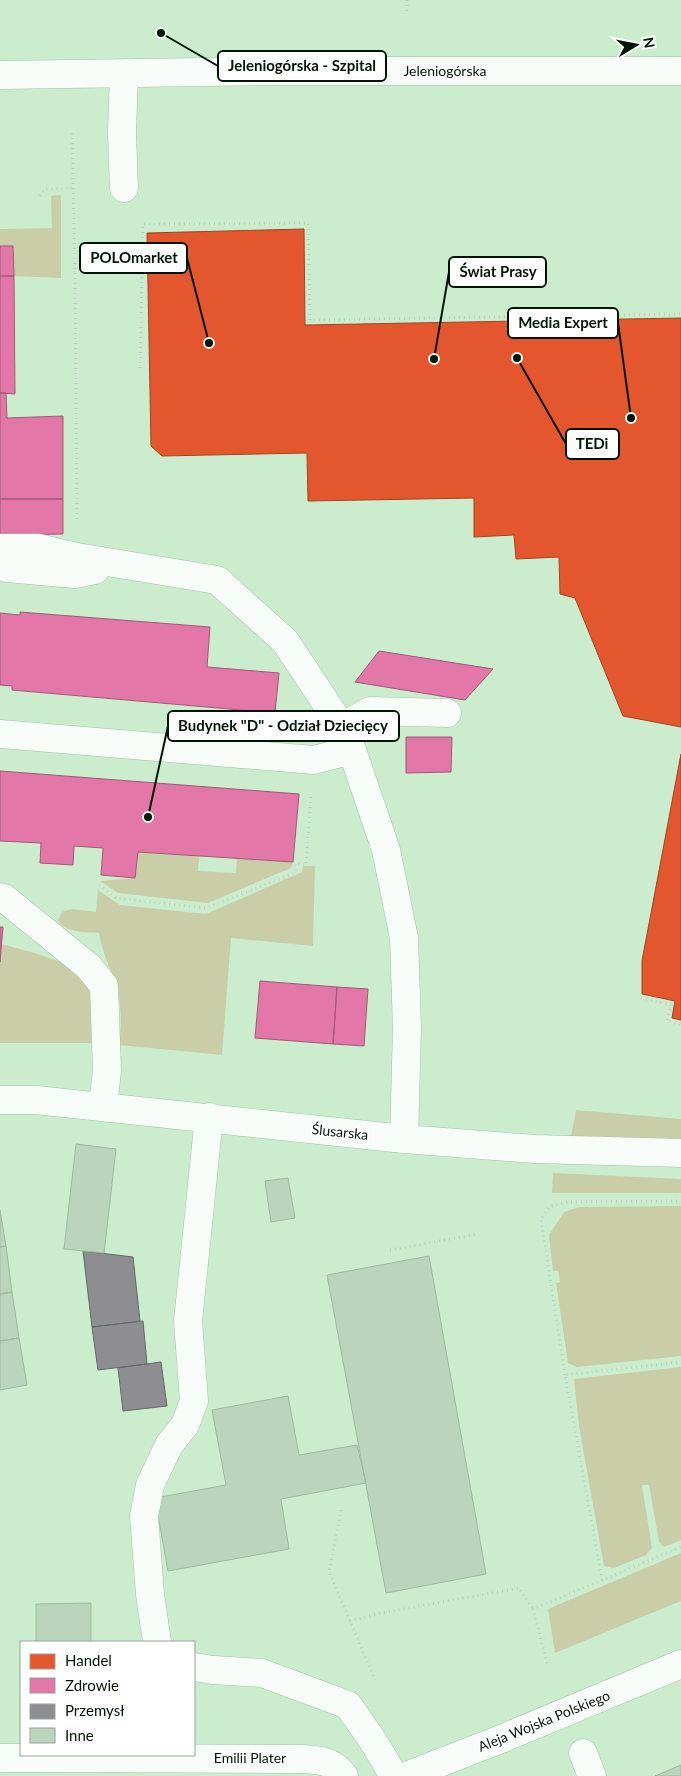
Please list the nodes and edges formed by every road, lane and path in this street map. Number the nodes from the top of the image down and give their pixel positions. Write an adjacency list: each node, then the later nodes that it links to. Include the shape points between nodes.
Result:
1 (407, 0): 2 (path)
2 (407, 14)
3 (681, 70): 4 (street, Jeleniogórska)
4 (124, 74): 5 (street, Jeleniogórska); 8 (street)
5 (0, 75)
6 (72, 133): 7 (path)
7 (74, 188): 9 (path, via 45,189); 12 (path)
8 (124, 188)
9 (40, 196)
10 (681, 314): 11 (path, via 310,320 308,222 144,224)
11 (140, 368)
12 (77, 556): 13 (street, via 39,548); 14 (street)
13 (4, 558): 14 (street, via 75,574)
14 (128, 565): 17 (street, via 218,580 285,641)
15 (446, 713): 17 (street, via 370,711)
16 (0, 734): 17 (street, via 314,760)
17 (347, 739): 26 (street, via 386,850 404,938 407,1028)
18 (308, 835): 19 (path, via 306,865 296,863 295,873 206,908 116,898)
19 (99, 885)
20 (0, 897): 24 (street, via 88,967 104,986 107,1070)
21 (641, 998): 22 (path, via 671,1005 667,1022)
22 (681, 1024)
23 (0, 1100): 24 (street, Ślusarska)
24 (103, 1106): 25 (street, Ślusarska)
25 (209, 1117): 26 (street, Ślusarska); 38 (street, via 188,1321 194,1401 185,1425 169,1445 150,1485 144,1516)
26 (404, 1139): 27 (street, Ślusarska, via 535,1149)
27 (681, 1153)
28 (681, 1201): 32 (path, via 566,1202 549,1207 541,1219)
29 (478, 1234): 30 (path)
30 (390, 1250)
31 (681, 1362): 32 (path)
32 (565, 1375): 35 (path)
33 (341, 1510): 37 (path, via 329,1572)
34 (681, 1547): 35 (path)
35 (602, 1580): 36 (path)
36 (533, 1609): 37 (path, via 519,1588); 39 (path)
37 (350, 1621): 42 (path)
38 (157, 1641)
39 (547, 1663)
40 (681, 1664): 46 (street, Aleja Wojska Polskiego)
41 (195, 1667): 45 (street, via 262,1673 348,1705)
42 (376, 1682)
43 (0, 1758): 44 (street, Emilii Plater, via 303,1758 326,1761)
44 (344, 1776)
45 (394, 1776)
46 (406, 1776)

